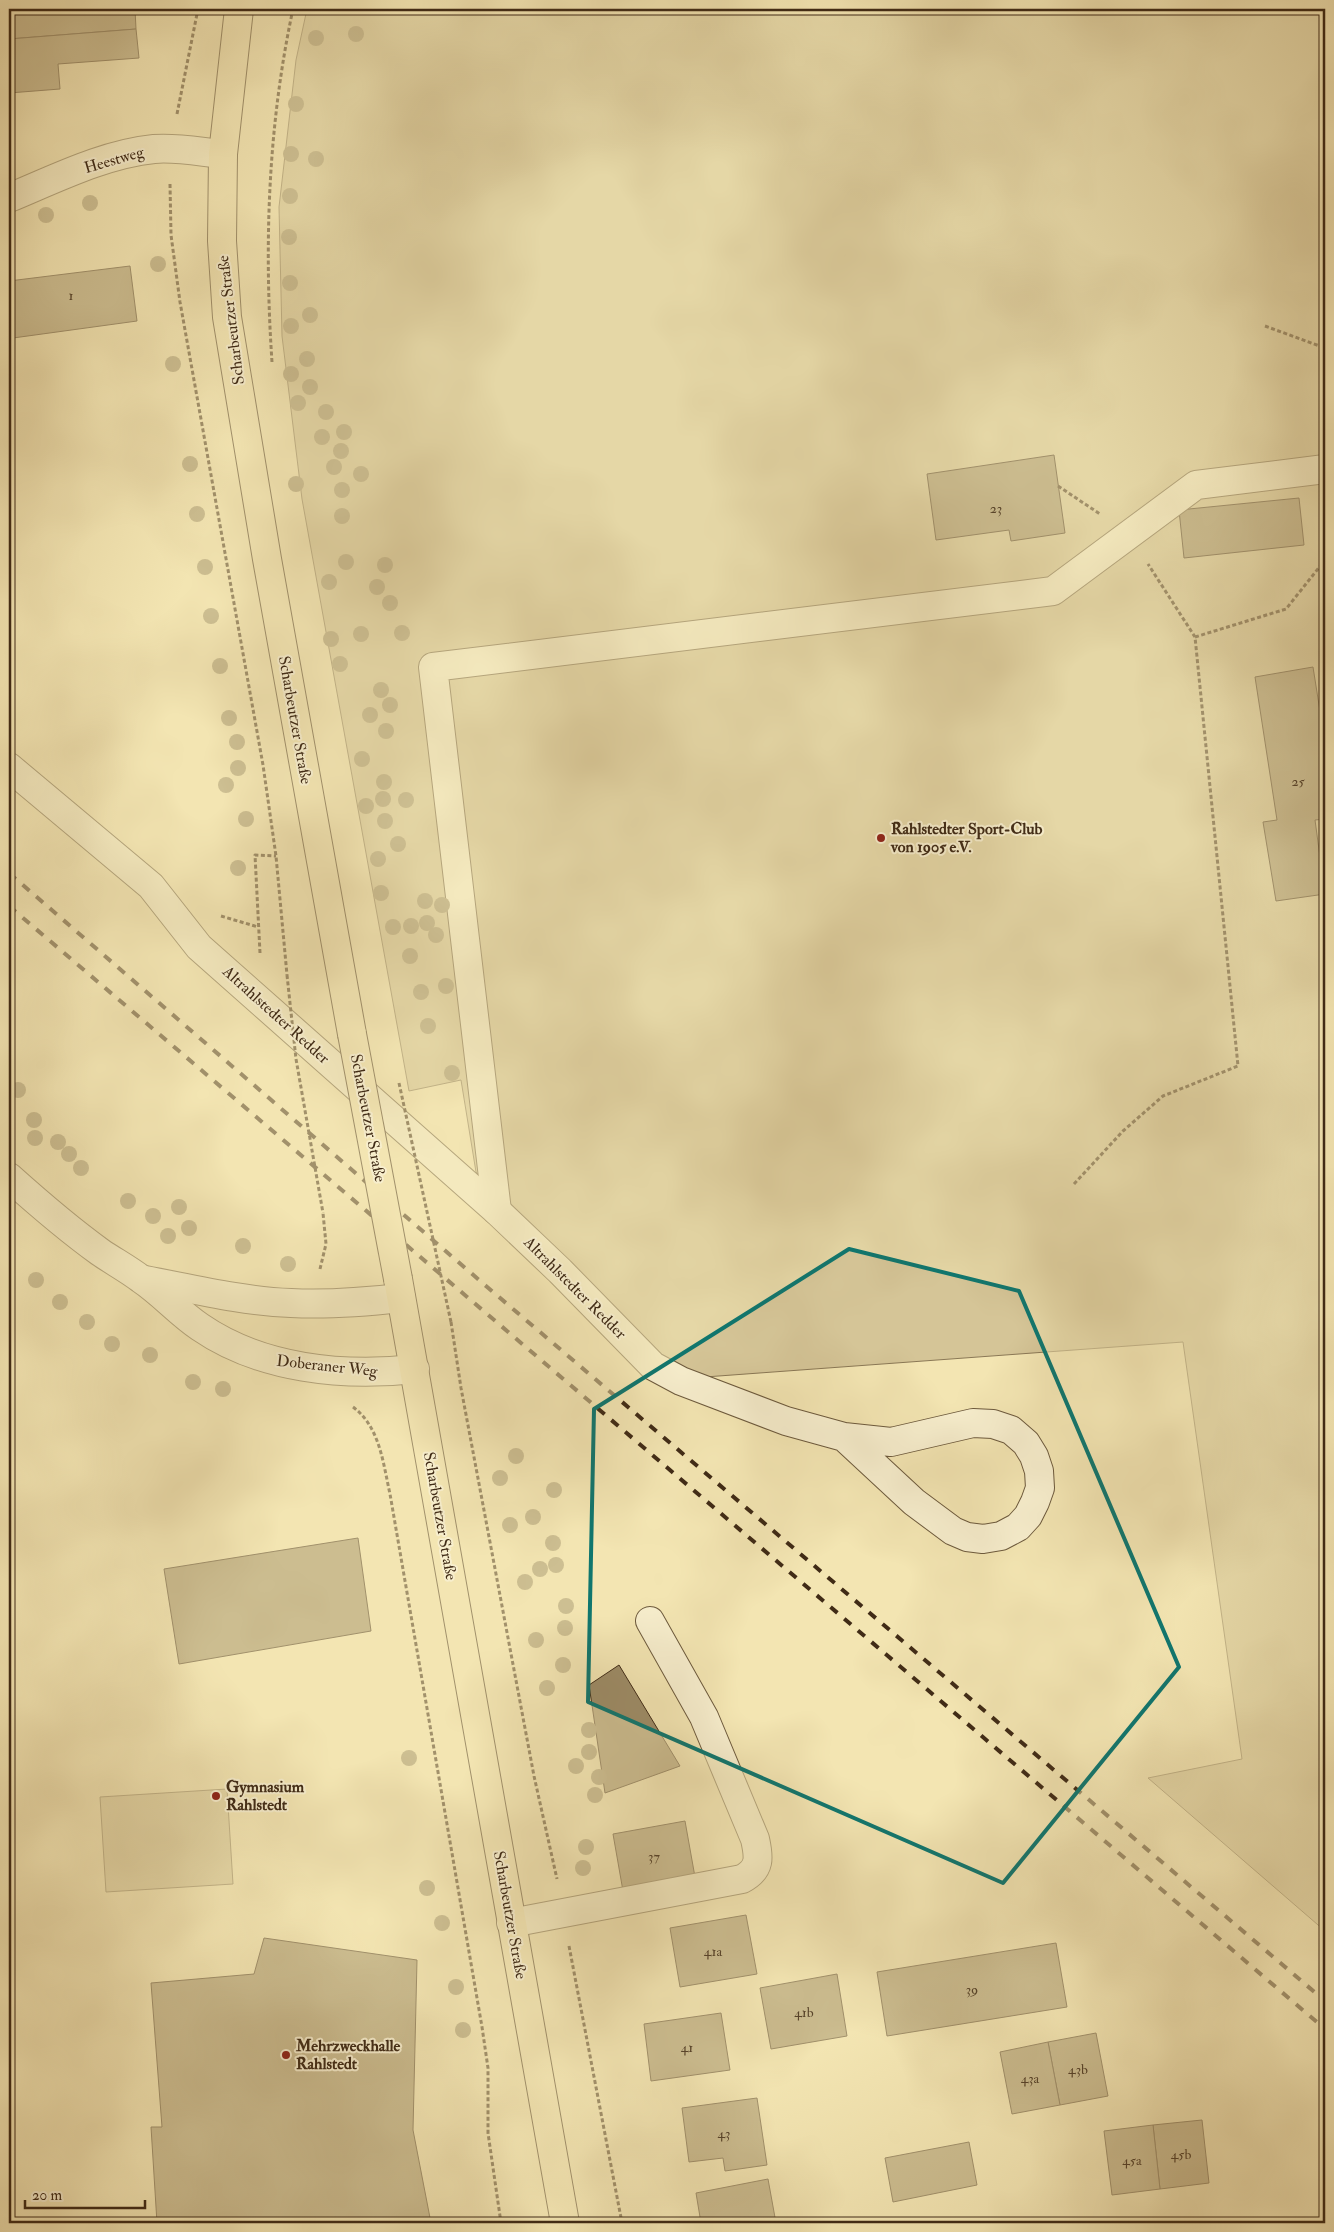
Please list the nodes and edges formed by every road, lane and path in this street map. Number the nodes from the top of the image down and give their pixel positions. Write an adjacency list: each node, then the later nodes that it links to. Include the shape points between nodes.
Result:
1 (239, 9): 3 (main road, Scharbeutzer Straße)
2 (293, 9): 7 (path, via 271,158 267,247)
3 (223, 154): 4 (street, Heestweg, via 171,149 131,153); 22 (main road, Scharbeutzer Straße, bridge, via 222,241 227,317 268,568)
4 (9, 198)
5 (1265, 326): 6 (path)
6 (1325, 348)
7 (273, 370)
8 (1325, 469): 10 (street, via 1196,485)
9 (1058, 486): 10 (path, via 1096,510)
10 (1124, 537): 12 (path, via 1141,554); 20 (street, via 1053,591 433,667)
11 (1325, 560): 12 (path, via 1286,609)
12 (1195, 637): 19 (path, via 1238,1066 1163,1096 1123,1131)
13 (9, 768): 20 (street, Altrahlstedter Redder, via 151,886 199,947)
14 (276, 856): 15 (path, via 255,855)
15 (260, 954)
16 (287, 975): 23 (path, bridge, via 296,1059 323,1213 326,1244 318,1275)
17 (399, 1081): 28 (path, bridge, via 451,1322 534,1776)
18 (9, 1177): 21 (street, Doberaner Weg, via 99,1251)
19 (1074, 1184)
20 (497, 1212): 26 (street, Altrahlstedter Redder, via 654,1366 681,1381 786,1421)
21 (143, 1280): 23 (street, Doberaner Weg, via 261,1300); 24 (street, Doberaner Weg, via 200,1327 242,1349 286,1364)
22 (400, 1288): 23 (street, Doberaner Weg, via 370,1302); 25 (main road, Scharbeutzer Straße)
23 (320, 1304)
24 (330, 1369): 25 (street, Doberaner Weg, via 362,1372); 30 (path, via 335,1394 362,1414 371,1428 381,1452 390,1494 482,2027 488,2068 488,2133)
25 (415, 1369): 29 (main road, Scharbeutzer Straße)
26 (844, 1437): 26 (street, Altrahlstedter Redder, via 914,1502 953,1531 967,1537 1001,1536 1018,1526 1036,1502 1040,1472 1034,1456 1026,1442 1010,1430 993,1424 973,1423 892,1442)
27 (650, 1620): 28 (street, via 704,1717 755,1839 758,1863 742,1879)
28 (563, 1915): 29 (street); 32 (path)
29 (512, 1924): 31 (main road, Scharbeutzer Straße)
30 (501, 2223)
31 (565, 2223)
32 (622, 2223)

